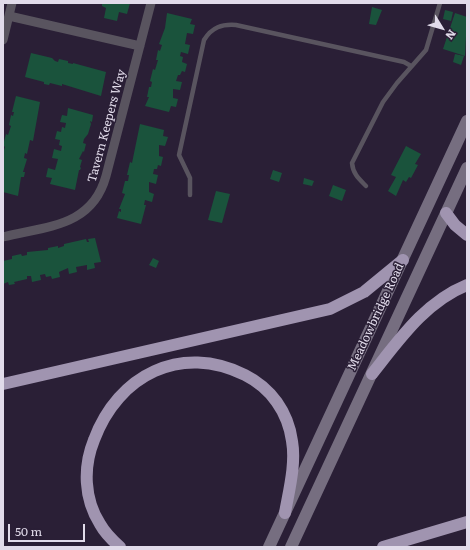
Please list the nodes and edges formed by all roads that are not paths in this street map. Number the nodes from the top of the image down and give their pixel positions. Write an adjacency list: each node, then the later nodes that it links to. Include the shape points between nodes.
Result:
1 (12, 3): 4 (street)
2 (151, 3): 6 (street, Tavern Keepers Way)
3 (440, 3): 7 (lane, via 426,50)
4 (9, 16): 5 (street); 6 (street)
5 (3, 40)
6 (140, 46): 14 (street, Tavern Keepers Way, via 104,186 94,204 73,219)
7 (411, 66): 10 (lane, via 383,102 352,163 356,176); 11 (lane, via 404,62 236,25 217,27 204,40 180,155 190,178)
8 (467, 121): 15 (main road, Meadowbridge Road)
9 (467, 168): 12 (main road, Meadowbridge Road)
10 (366, 186)
11 (190, 195)
12 (446, 213): 13 (highway); 17 (main road, Meadowbridge Road)
13 (467, 235)
14 (3, 237)
15 (403, 260): 18 (highway, via 364,292 330,309); 19 (main road, Meadowbridge Road)
16 (467, 285): 17 (highway, via 431,306)
17 (372, 374): 25 (main road, Meadowbridge Road)
18 (3, 384)
19 (285, 513): 23 (highway, via 293,462 293,442 288,422 277,402 261,385 230,368 199,362 178,364 152,372 127,389 106,414 91,447 87,465 88,495 100,524); 24 (main road, Meadowbridge Road)
20 (467, 518): 22 (highway)
21 (467, 522): 22 (highway)
22 (452, 527): 26 (highway)
23 (120, 547)
24 (269, 547)
25 (291, 547)
26 (383, 547)

